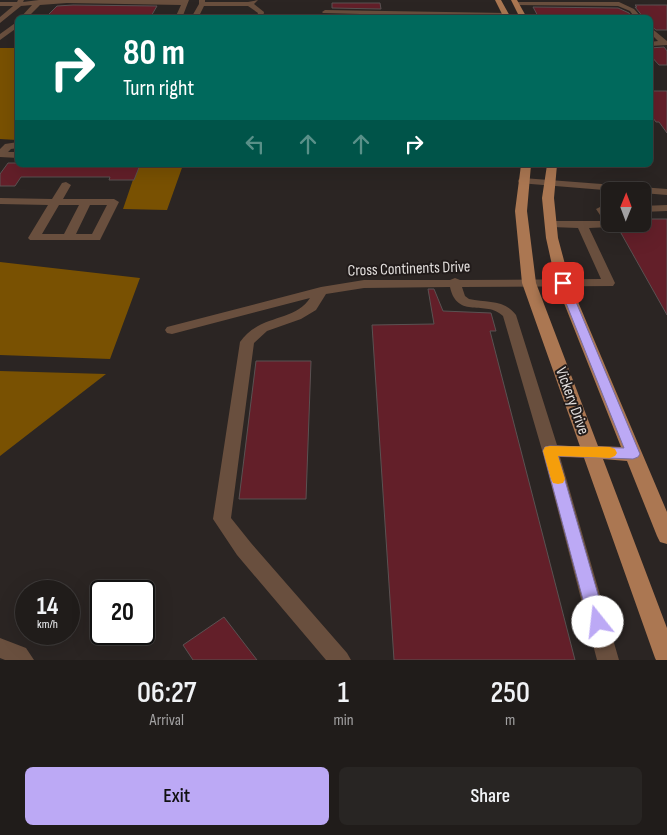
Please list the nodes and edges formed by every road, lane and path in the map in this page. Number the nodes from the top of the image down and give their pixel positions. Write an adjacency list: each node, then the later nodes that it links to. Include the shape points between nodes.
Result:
1 (498, 0): 19 (main road)
2 (103, 1): 4 (street); 5 (street)
3 (20, 2): 4 (street); 11 (street); 22 (street)
4 (40, 2): 13 (lane)
5 (185, 2): 14 (street)
6 (202, 2): 7 (street); 15 (street)
7 (252, 2): 16 (lane)
8 (326, 2): 12 (street)
9 (515, 2): 10 (lane); 20 (main road)
10 (616, 2): 21 (street)
11 (0, 4)
12 (325, 14): 17 (street)
13 (26, 15)
14 (179, 15)
15 (196, 15)
16 (260, 15)
17 (401, 15): 18 (street)
18 (493, 15)
19 (507, 15)
20 (522, 15)
21 (636, 15)
22 (0, 21)
23 (15, 25): 25 (street)
24 (653, 32): 26 (street, via 664,43)
25 (0, 38)
26 (653, 44)
27 (15, 145): 28 (street, via 8,146 0,154)
28 (15, 155)
29 (552, 167): 31 (main road)
30 (524, 173): 31 (street); 44 (main road, Vickery Drive, via 521,211)
31 (549, 183): 33 (street); 40 (main road)
32 (66, 185): 35 (street)
33 (667, 192)
34 (0, 201): 35 (lane)
35 (54, 202): 36 (lane); 42 (street, via 34,238)
36 (86, 202): 42 (street); 42 (lane, via 114,202 96,238)
37 (667, 208): 38 (lane)
38 (651, 209)
39 (601, 223): 41 (street)
40 (550, 224): 41 (street); 45 (main road)
41 (582, 224): 45 (street, Cross Continents Drive, via 609,283)
42 (68, 238)
43 (455, 282): 44 (street, Cross Continents Drive); 46 (street, Cross Continents Drive, via 364,284); 48 (street, via 464,301 501,307 509,315)
44 (529, 283): 45 (street, Cross Continents Drive); 49 (main road, Vickery Drive)
45 (563, 283): 50 (main road)
46 (321, 291): 47 (street, Cross Continents Drive); 55 (street, via 310,307 296,316 262,328 247,342 222,519)
47 (172, 330)
48 (550, 451): 49 (street); 56 (street)
49 (591, 452): 50 (main road); 53 (main road, Vickery Drive)
50 (633, 454): 51 (main road)
51 (667, 536)
52 (0, 648): 54 (street, via 19,655)
53 (667, 658)
54 (23, 660)
55 (340, 660)
56 (608, 660)

